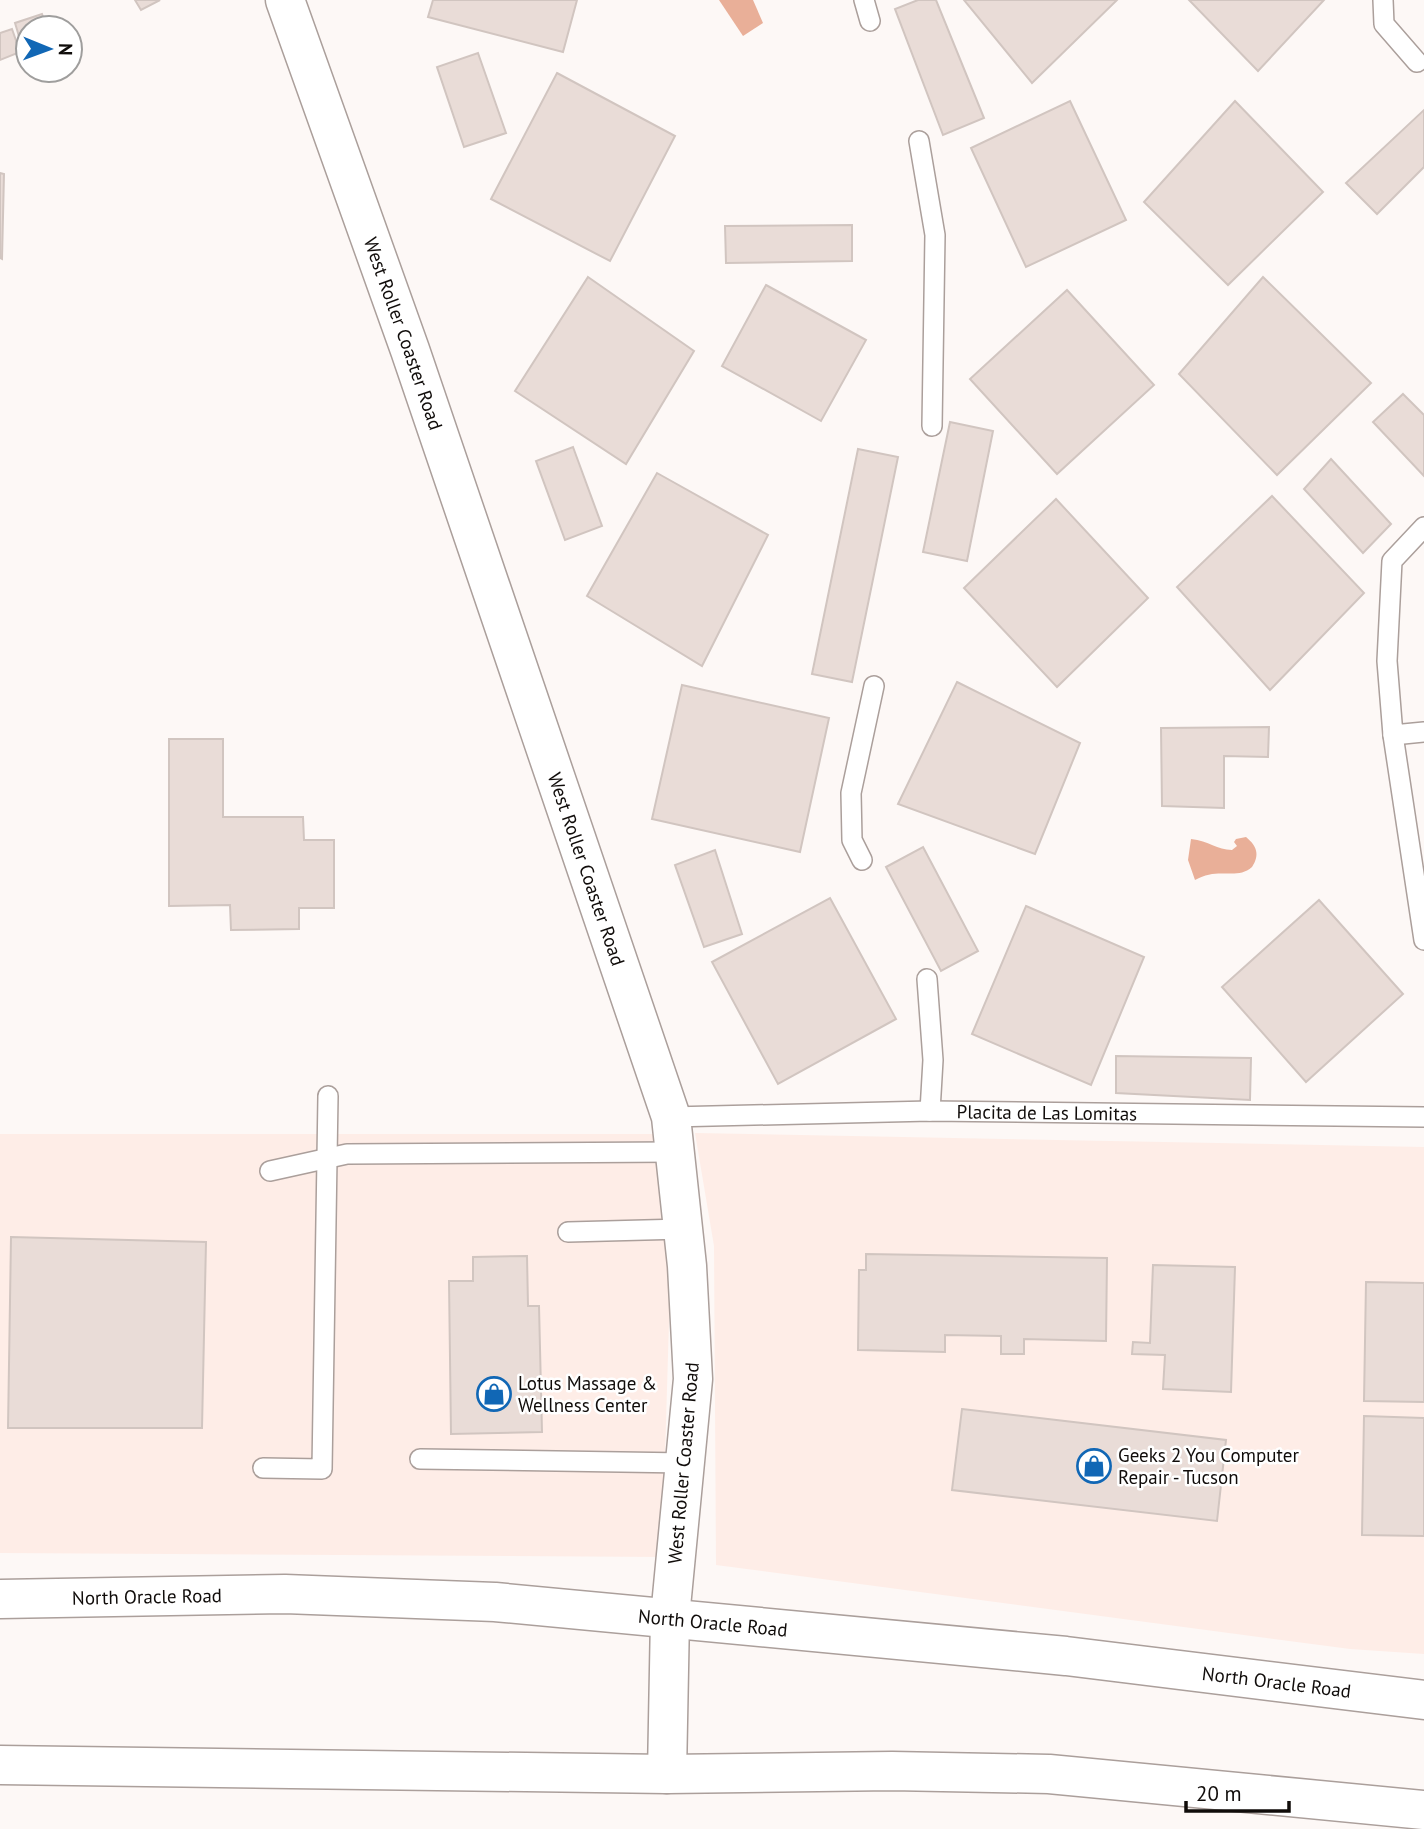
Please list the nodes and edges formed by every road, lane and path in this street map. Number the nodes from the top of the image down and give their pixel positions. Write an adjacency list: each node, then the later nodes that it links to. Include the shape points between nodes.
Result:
1 (285, 0): 18 (main road, West Roller Coaster Road, via 414,363)
2 (864, 0): 4 (lane)
3 (1383, 0): 5 (lane, via 1384,24)
4 (870, 21)
5 (1417, 62)
6 (919, 141): 7 (lane, via 934,235)
7 (932, 426)
8 (1424, 527): 11 (lane, via 1392,561 1387,661)
9 (874, 686): 12 (lane, via 851,793 852,840)
10 (1424, 732): 11 (lane)
11 (1393, 735): 13 (lane)
12 (862, 860)
13 (1424, 940)
14 (927, 979): 16 (lane, via 933,1060)
15 (328, 1096): 19 (lane)
16 (930, 1111): 17 (lane, Placita de Las Lomitas); 18 (lane, Placita de Las Lomitas)
17 (1424, 1117)
18 (673, 1134): 19 (lane, Placita de Las Lomitas); 21 (main road, West Roller Coaster Road)
19 (327, 1158): 20 (lane, Placita de Las Lomitas); 25 (lane, via 322,1469)
20 (270, 1171)
21 (683, 1228): 22 (lane); 24 (main road, West Roller Coaster Road, via 693,1379)
22 (568, 1232)
23 (420, 1459): 24 (lane)
24 (685, 1463): 27 (main road, West Roller Coaster Road)
25 (263, 1468)
26 (0, 1599): 27 (main road, North Oracle Road, via 285,1594 495,1602)
27 (670, 1617): 28 (main road, North Oracle Road, via 1066,1656); 30 (main road, West Roller Coaster Road)
28 (1424, 1700)
29 (0, 1765): 30 (main road)
30 (667, 1774): 31 (main road, via 1049,1774)
31 (1424, 1810)

